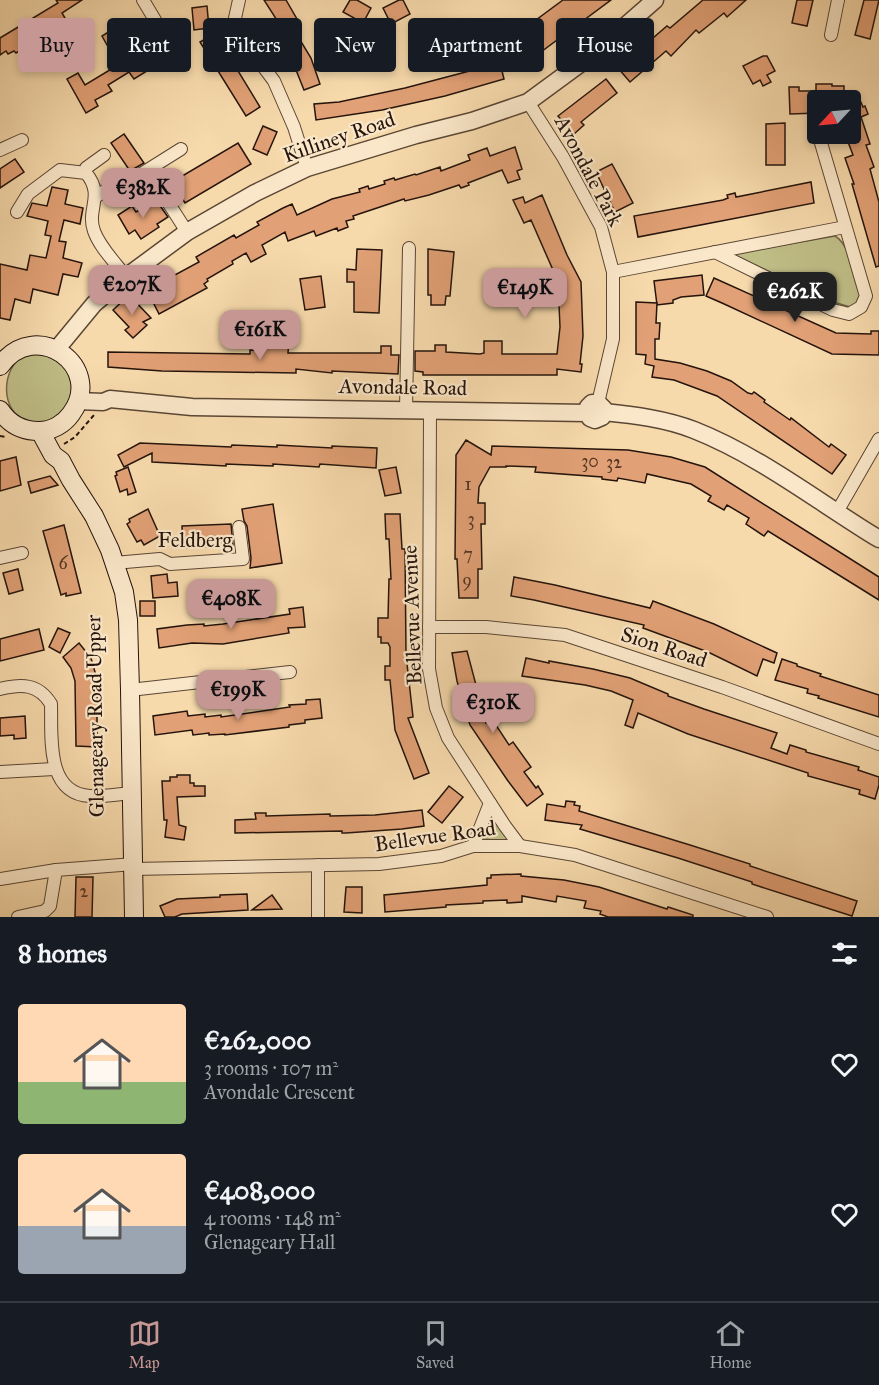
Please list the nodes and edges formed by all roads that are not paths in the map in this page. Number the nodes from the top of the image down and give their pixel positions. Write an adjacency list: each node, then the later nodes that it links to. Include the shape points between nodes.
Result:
1 (143, 0): 5 (street)
2 (239, 0): 13 (street, via 235,18 240,37 274,81)
3 (838, 0): 6 (street)
4 (648, 2): 7 (street, Killiney Road, via 592,55)
5 (154, 18)
6 (831, 35)
7 (528, 102): 13 (street, Killiney Road); 22 (street, Avondale Park, via 601,227)
8 (22, 140): 11 (street)
9 (820, 144): 18 (street)
10 (181, 149): 16 (street, via 130,181 118,182)
11 (0, 150)
12 (104, 155): 14 (street, via 86,168)
13 (307, 168): 19 (street, Killiney Road)
14 (86, 173): 16 (street); 17 (street, via 60,170 28,194)
15 (157, 185): 19 (street)
16 (97, 196): 23 (street, via 93,229)
17 (17, 212)
18 (846, 227): 21 (street); 21 (street, via 866,296 861,307 849,314 833,310)
19 (187, 232): 23 (street, Killiney Road)
20 (409, 248): 28 (street)
21 (715, 252): 22 (street)
22 (613, 272): 27 (street, Avondale Park, via 613,339)
23 (126, 277): 24 (street, Killiney Road, via 94,304)
24 (56, 350): 25 (main road, via 32,345 20,348); 26 (main road, via 76,370)
25 (1, 362)
26 (79, 394): 28 (street, Avondale Road, via 104,392 110,399 192,406); 31 (main road, via 68,418)
27 (598, 409): 29 (street, Avondale Road); 33 (street, Avondale Road, via 692,429 749,456)
28 (406, 410): 29 (street, Avondale Road)
29 (430, 411): 39 (street, Bellevue Avenue)
30 (2, 416): 31 (main road, via 20,428)
31 (47, 429): 38 (main road, Glenageary Road Upper, via 62,453 70,480 94,516)
32 (879, 440): 33 (street)
33 (837, 512): 35 (street, Avondale Road)
34 (239, 527): 38 (street, Feldberg, via 243,560)
35 (879, 539)
36 (22, 553): 37 (street)
37 (0, 558)
38 (114, 563): 42 (main road, Glenageary Road Upper, via 128,621)
39 (429, 627): 43 (street, Sion Road, via 486,627 565,635); 47 (street, Bellevue Avenue, via 429,669 436,708 448,738)
40 (290, 672): 42 (street)
41 (0, 689): 44 (street, via 17,685 35,687 46,696 51,704)
42 (130, 690): 46 (main road, Glenageary Road Upper)
43 (879, 744)
44 (54, 769): 45 (street); 46 (street, via 72,792 88,796)
45 (0, 772)
46 (132, 793): 51 (main road, Glenageary Road Upper)
47 (490, 803): 48 (street); 49 (street, Bellevue Avenue)
48 (473, 846): 49 (street, Bellevue Road); 50 (street, Bellevue Road, via 441,856 379,864)
49 (520, 846): 57 (street, Bellevue Road, via 575,855)
50 (318, 865): 51 (street, Bellevue Road); 56 (street)
51 (134, 866): 52 (street, Bellevue Road); 55 (main road, Glenageary Road Upper)
52 (56, 870): 53 (street, Bellevue Road); 54 (street, via 50,906 45,911)
53 (0, 879)
54 (18, 917)
55 (134, 917)
56 (318, 917)
57 (767, 917)

